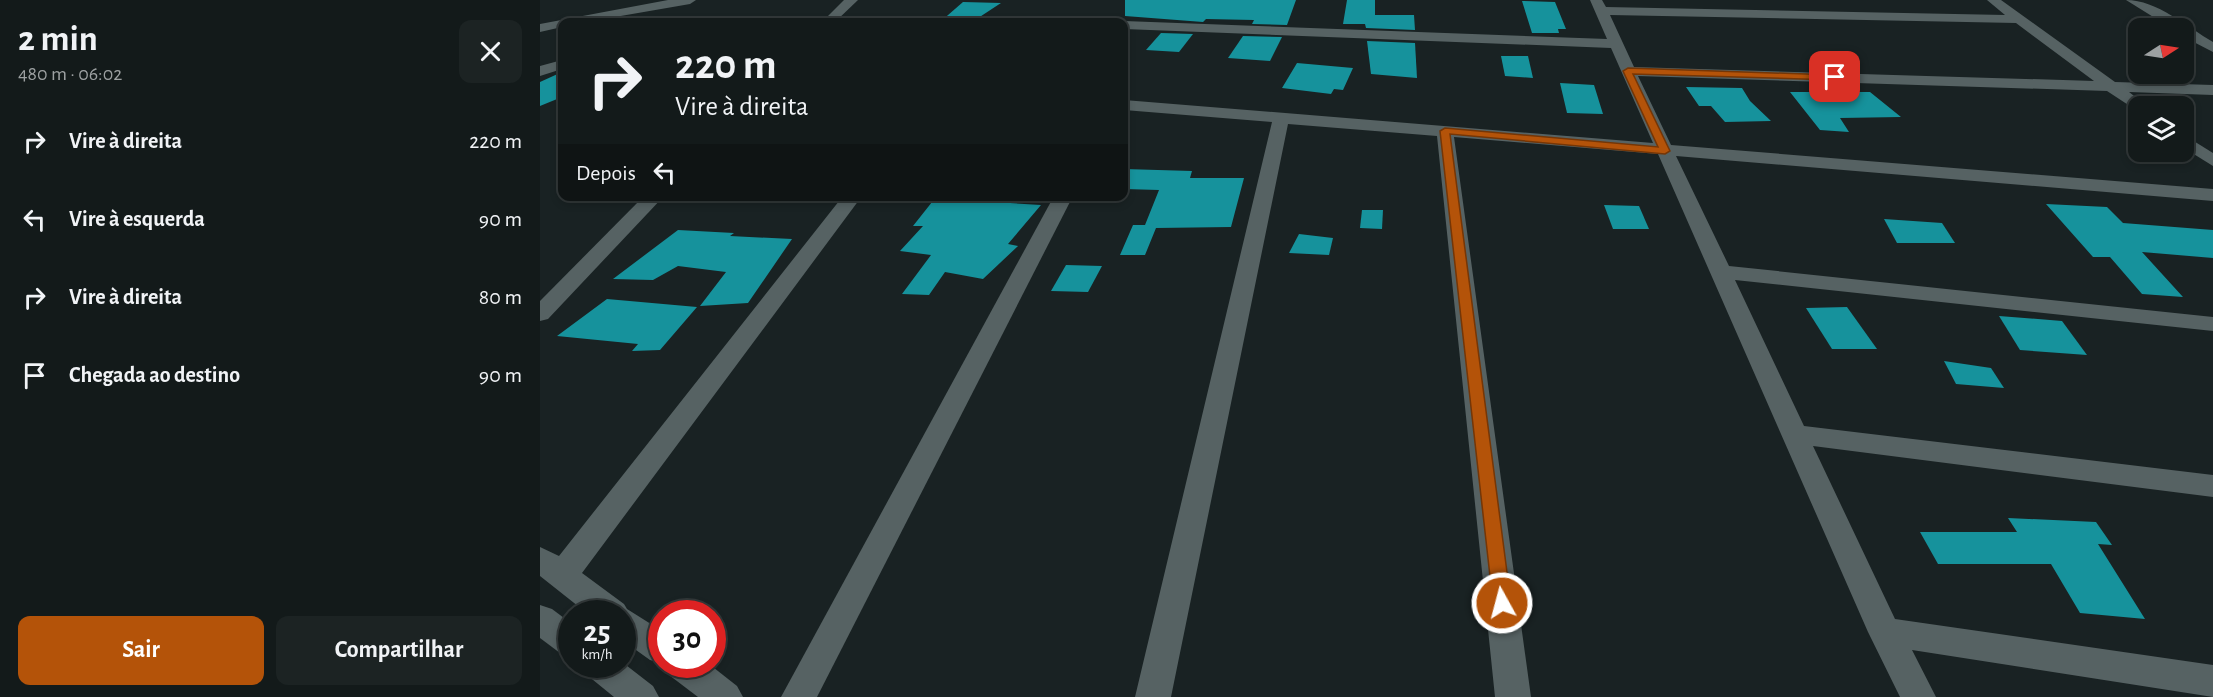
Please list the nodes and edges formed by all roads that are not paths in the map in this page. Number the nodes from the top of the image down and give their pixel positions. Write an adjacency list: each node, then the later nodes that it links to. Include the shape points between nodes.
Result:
1 (690, 0): 7 (street)
2 (852, 0): 8 (street)
3 (1993, 0): 11 (street)
4 (2132, 0): 10 (street)
5 (1598, 5): 11 (street); 16 (street)
6 (1012, 7): 9 (street)
7 (591, 18)
8 (832, 18)
9 (1001, 18)
10 (2162, 18)
11 (2018, 19): 21 (street)
12 (558, 24): 14 (street)
13 (1128, 25): 16 (street)
14 (540, 28)
15 (2194, 37): 17 (street)
16 (1616, 44): 20 (street)
17 (2213, 48)
18 (558, 65): 19 (street)
19 (540, 71)
20 (1628, 71): 21 (street); 28 (street)
21 (2111, 86): 22 (street); 23 (street)
22 (2213, 90)
23 (2128, 99)
24 (1128, 105): 25 (street)
25 (1281, 118): 26 (street); 50 (street)
26 (1445, 131): 28 (street); 51 (street)
27 (2194, 147): 29 (street)
28 (1665, 151): 30 (street); 34 (street)
29 (2213, 161)
30 (2213, 195)
31 (650, 201): 35 (street)
32 (849, 201): 39 (street)
33 (1061, 201): 49 (street)
34 (1720, 272): 36 (street); 37 (street)
35 (540, 314)
36 (2213, 324)
37 (1794, 434): 38 (street); 43 (street)
38 (2213, 486)
39 (551, 568): 40 (street)
40 (594, 600)
41 (540, 619): 42 (street)
42 (558, 632)
43 (1885, 632): 46 (street); 52 (street)
44 (617, 678): 47 (street)
45 (700, 678): 48 (street)
46 (2213, 681)
47 (641, 697)
48 (725, 697)
49 (799, 697)
50 (1153, 697)
51 (1513, 697)
52 (1918, 697)

